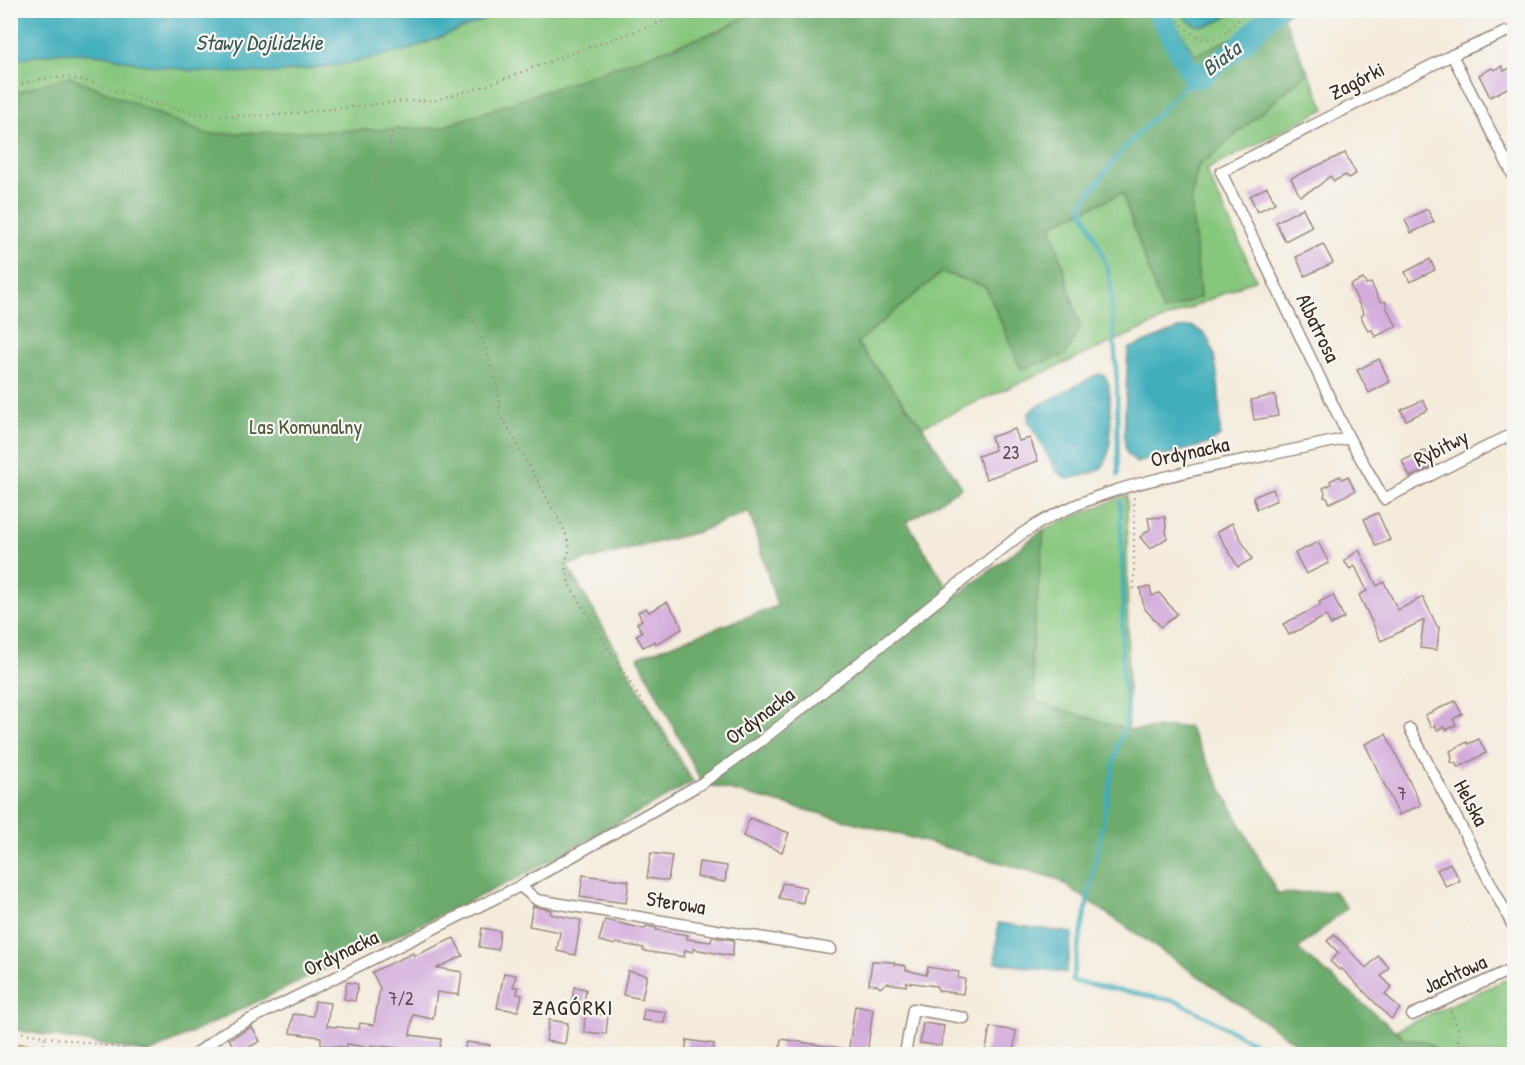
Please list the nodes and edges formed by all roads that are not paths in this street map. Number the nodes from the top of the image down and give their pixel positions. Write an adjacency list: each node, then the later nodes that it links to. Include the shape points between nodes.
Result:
1 (1515, 31): 2 (street, Zagórki)
2 (1452, 55): 3 (street, Zagórki); 4 (street)
3 (1221, 172): 6 (street, Albatrosa)
4 (1515, 177)
5 (1515, 433): 7 (street, Rybitwy)
6 (1349, 438): 7 (street, Albatrosa); 9 (street, Ordynacka, via 1168,476 1064,509 1028,530 761,741 694,787)
7 (1384, 498)
8 (1410, 729): 10 (street, Helska)
9 (520, 886): 11 (street, Sterowa, via 537,900); 17 (street, Ordynacka, via 238,1025)
10 (1515, 928)
11 (831, 949)
12 (1515, 968): 13 (street, Jachtowa)
13 (1412, 1015)
14 (964, 1018): 18 (street, via 913,1009)
15 (10, 1052): 16 (highway)
16 (28, 1054)
17 (196, 1054)
18 (905, 1054)

